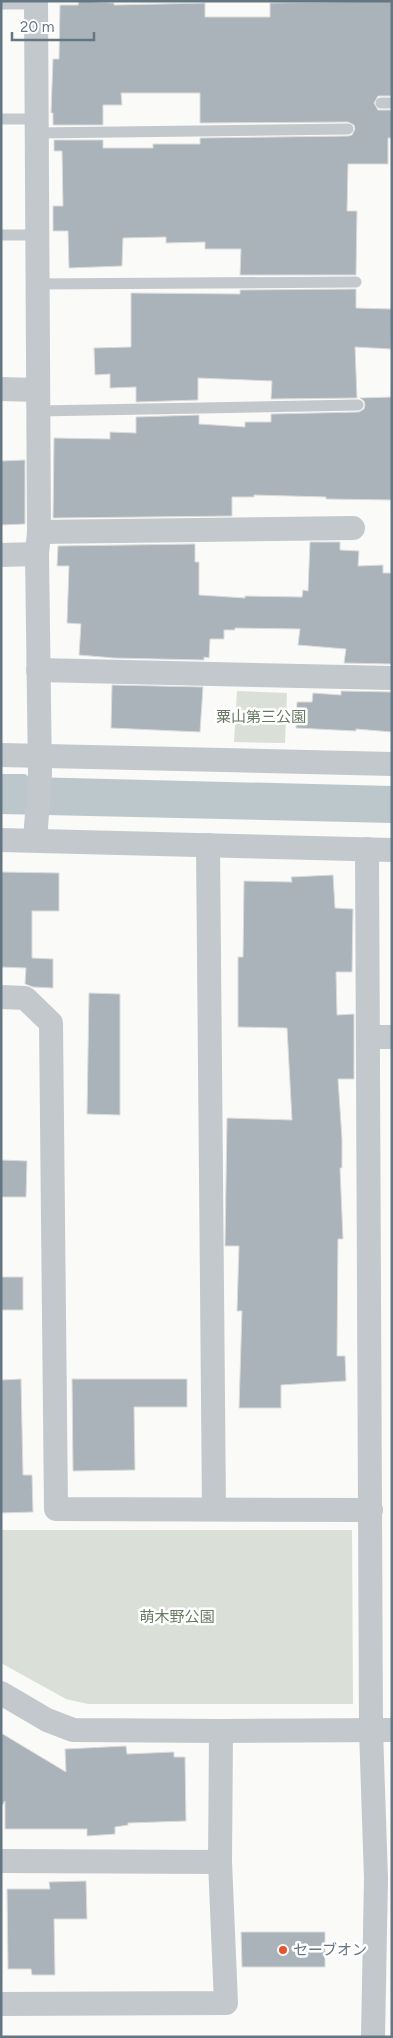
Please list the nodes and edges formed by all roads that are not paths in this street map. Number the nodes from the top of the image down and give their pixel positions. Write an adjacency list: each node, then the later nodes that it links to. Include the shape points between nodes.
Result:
1 (36, 3): 2 (lane); 4 (street)
2 (1, 4)
3 (1, 119): 4 (lane)
4 (36, 126): 5 (lane); 7 (street)
5 (348, 129)
6 (1, 235): 7 (lane)
7 (36, 235): 9 (street)
8 (356, 282): 9 (lane)
9 (36, 284): 11 (street)
10 (1, 390): 11 (street)
11 (38, 400): 12 (lane); 14 (street)
12 (358, 405)
13 (353, 528): 14 (street)
14 (38, 543): 15 (street); 16 (street)
15 (1, 555)
16 (38, 670): 17 (street); 20 (street)
17 (392, 678)
18 (1, 756): 20 (street)
19 (392, 764): 20 (street)
20 (40, 765): 21 (street)
21 (36, 830): 22 (street); 23 (street)
22 (1, 840)
23 (208, 845): 24 (street); 29 (street)
24 (367, 849): 25 (street); 27 (street)
25 (392, 850)
26 (1, 997): 29 (street, via 25,998 51,1023 56,1509)
27 (368, 1037): 28 (street); 30 (street)
28 (392, 1037)
29 (214, 1509): 30 (street)
30 (371, 1510): 31 (street)
31 (381, 1564): 33 (street)
32 (1, 1693): 34 (street, via 47,1720 73,1730)
33 (382, 1730): 34 (street); 37 (street)
34 (221, 1731): 36 (street)
35 (1, 1861): 36 (street)
36 (220, 1862): 38 (street, via 226,2003)
37 (384, 1878): 39 (street)
38 (1, 2004)
39 (373, 2037)

